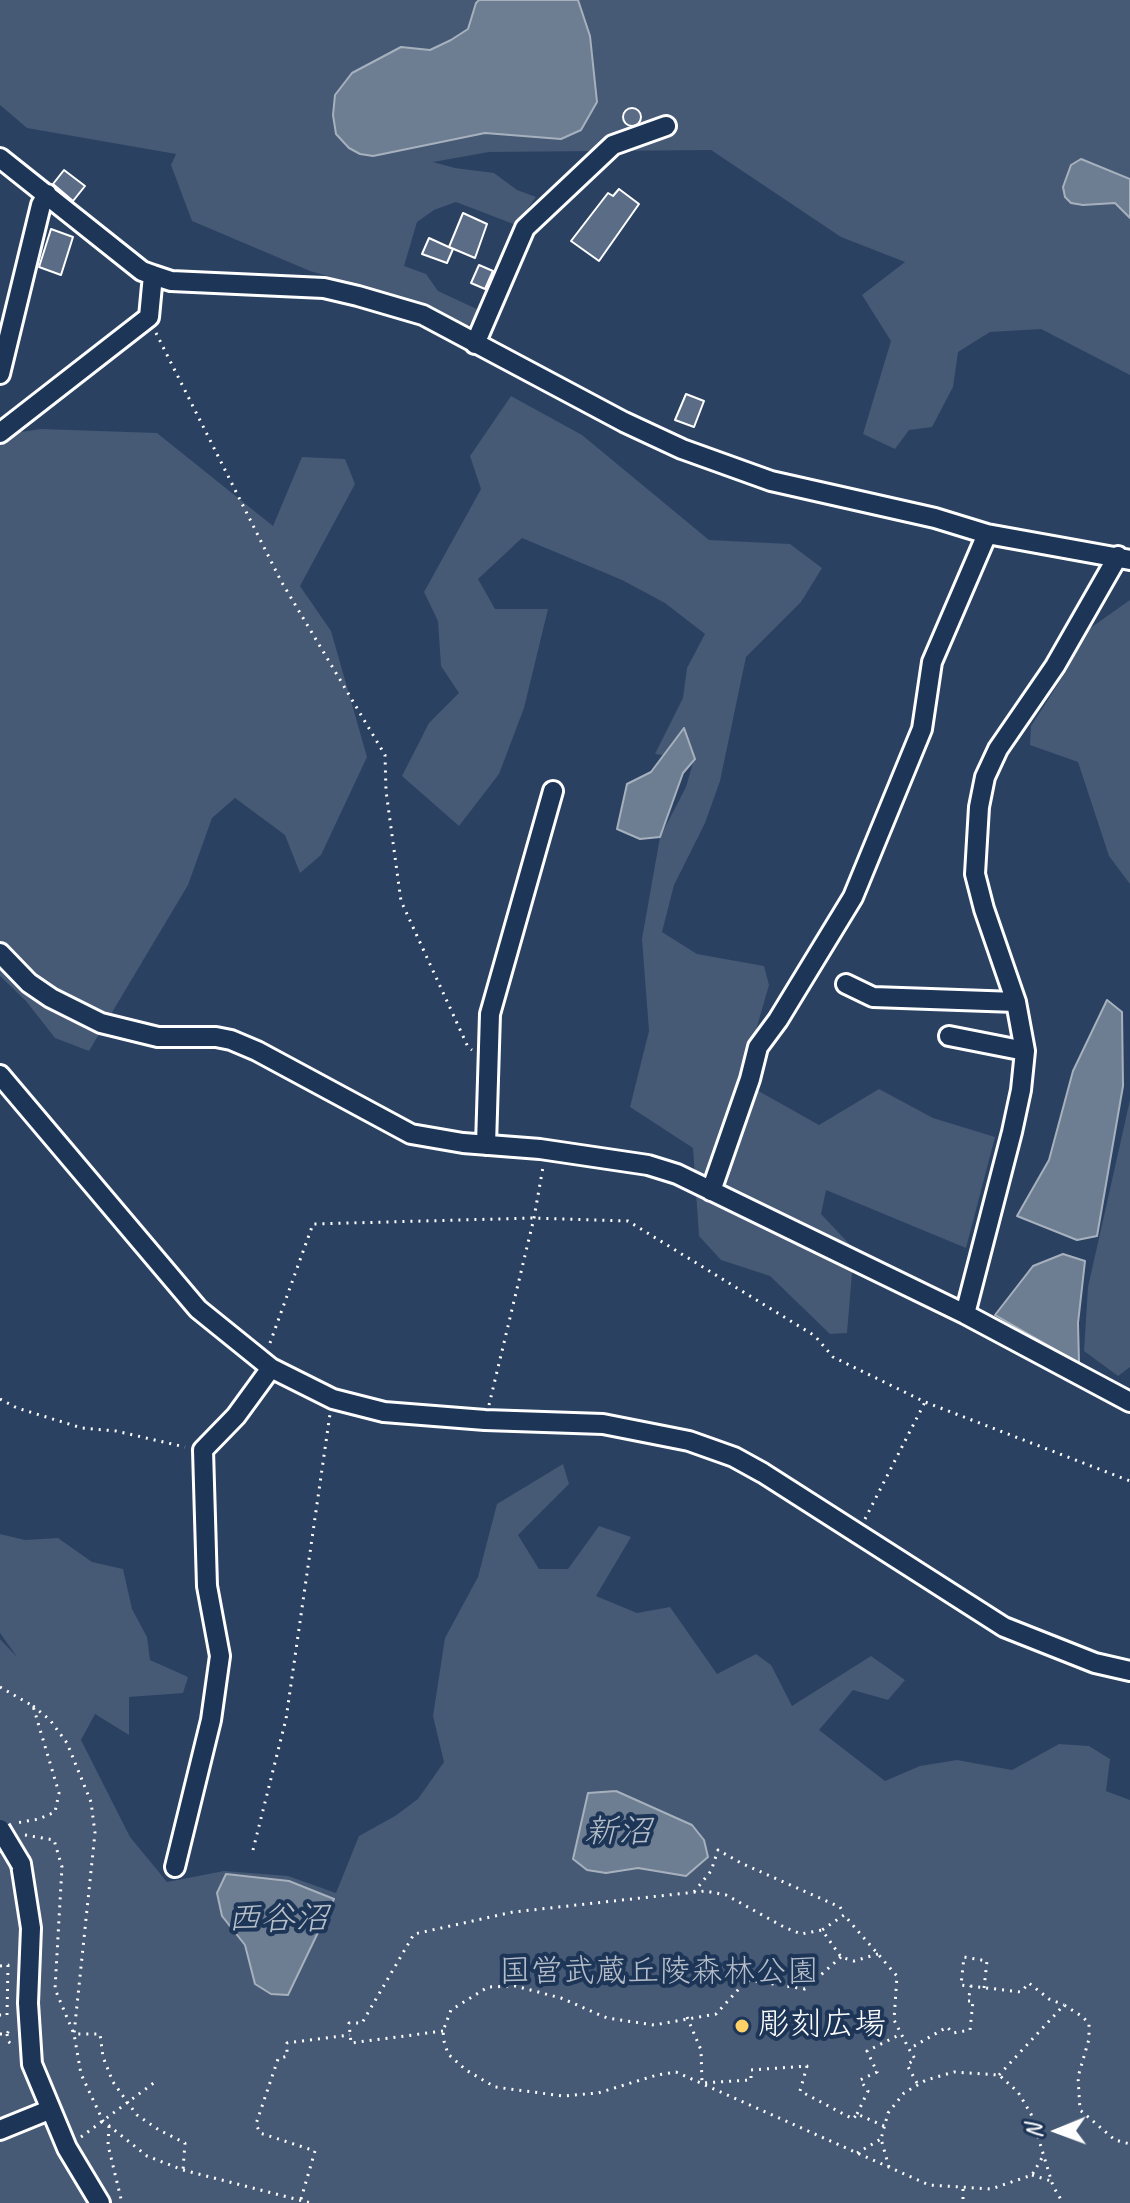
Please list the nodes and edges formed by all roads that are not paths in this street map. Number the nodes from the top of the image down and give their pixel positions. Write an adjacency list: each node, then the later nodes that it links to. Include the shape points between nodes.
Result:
1 (666, 126): 5 (street, via 613,145 525,228)
2 (0, 158): 3 (street)
3 (47, 194): 4 (street); 6 (street)
4 (153, 275): 5 (street, via 200,284 324,288 423,315); 7 (street, via 149,317)
5 (475, 344): 8 (street, via 682,449 771,481)
6 (0, 374)
7 (0, 433)
8 (987, 534): 9 (street); 18 (street, via 932,662 922,729 853,897 758,1047)
9 (1124, 558): 13 (street, via 998,749 985,777 975,874)
10 (553, 791): 19 (street, via 490,1014)
11 (0, 953): 19 (street, via 40,991 101,1023 158,1037 231,1040 411,1134)
12 (846, 984): 13 (street, via 873,997)
13 (1016, 1002): 16 (street)
14 (949, 1036): 16 (street)
15 (771, 1049): 18 (street)
16 (1025, 1051): 21 (street, via 1012,1132)
17 (0, 1075): 22 (street, via 198,1309)
18 (750, 1079): 20 (street)
19 (486, 1145): 20 (street, via 648,1165)
20 (711, 1191): 21 (street)
21 (965, 1314): 23 (street)
22 (267, 1365): 24 (street, via 333,1399 384,1412 603,1424 689,1441 734,1457 1004,1627); 26 (street, via 236,1416 203,1450 207,1586 220,1656 211,1720)
23 (1130, 1402)
24 (1130, 1671)
25 (6, 1826): 27 (street, bridge, via 21,1864 31,1928 32,2064)
26 (175, 1867)
27 (49, 2110): 28 (street); 29 (street)
28 (0, 2130)
29 (100, 2203)

